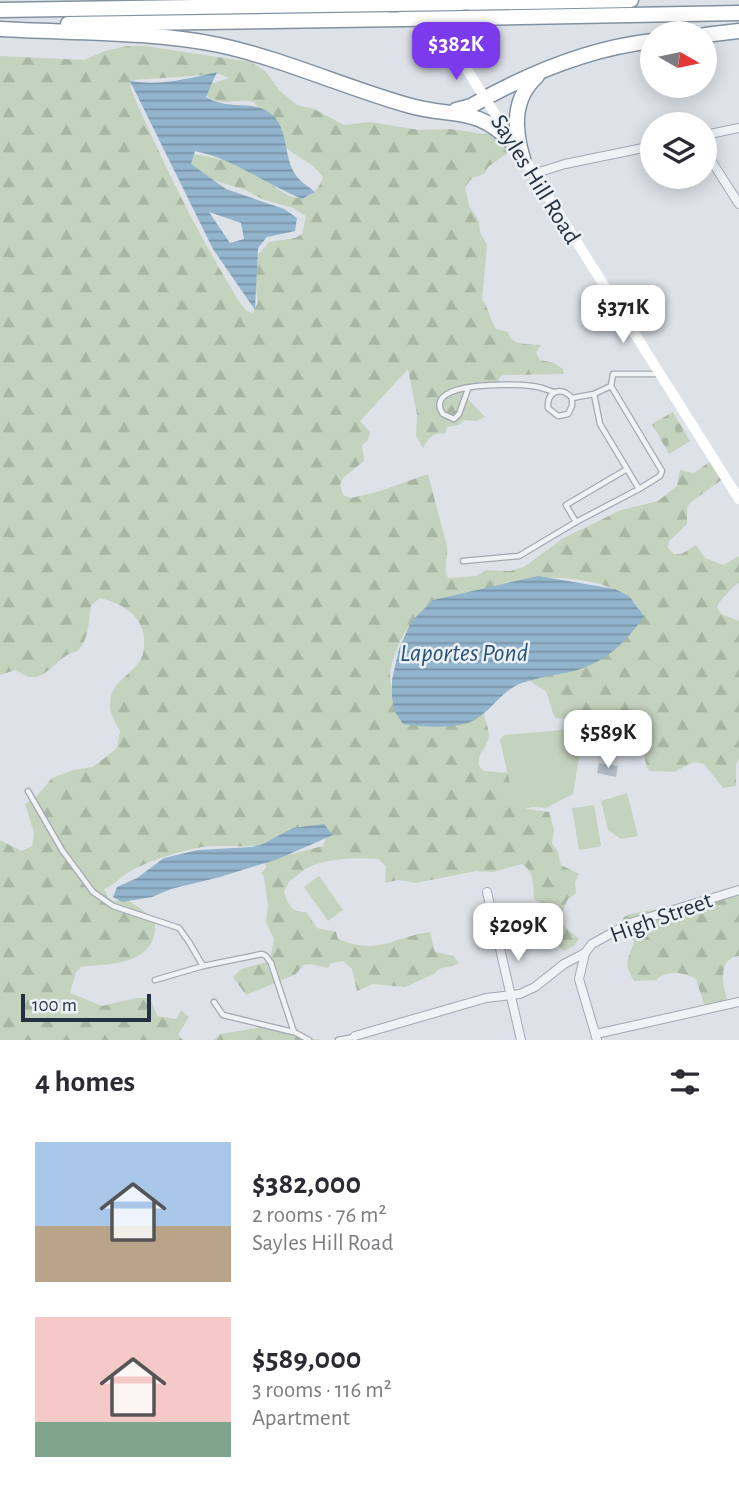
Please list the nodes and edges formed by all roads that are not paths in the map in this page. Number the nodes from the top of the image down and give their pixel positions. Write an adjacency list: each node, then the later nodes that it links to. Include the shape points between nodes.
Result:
1 (49, 0): 4 (highway)
2 (423, 0): 12 (main road, Sayles Hill Road)
3 (631, 0): 5 (highway, bridge)
4 (0, 2)
5 (0, 10)
6 (739, 13): 7 (highway, bridge)
7 (0, 27): 13 (highway, via 215,45 410,106)
8 (739, 31): 9 (highway)
9 (718, 33)
10 (640, 43): 11 (highway, via 604,49)
11 (548, 69): 12 (highway); 18 (highway, via 530,83 519,103 517,128)
12 (485, 98): 13 (highway, via 467,108); 16 (main road, Sayles Hill Road)
13 (441, 111): 16 (highway, via 484,120)
14 (739, 128): 15 (street)
15 (717, 133)
16 (514, 144): 18 (main road, Sayles Hill Road)
17 (640, 149): 20 (street)
18 (523, 159): 20 (main road, Sayles Hill Road)
19 (717, 170): 21 (street)
20 (533, 174): 22 (main road, Sayles Hill Road)
21 (739, 204)
22 (660, 374): 23 (lane, via 613,374); 30 (main road, Sayles Hill Road)
23 (611, 386): 26 (lane); 29 (lane, via 662,471)
24 (468, 389): 24 (lane, via 443,395 439,405 443,414 454,419); 25 (lane, via 499,384)
25 (554, 393): 27 (lane, via 567,392); 27 (lane, via 548,408 558,416 568,414)
26 (594, 394): 27 (lane); 28 (lane, via 600,424)
27 (572, 398)
28 (627, 469): 29 (lane); 31 (lane, via 566,505)
29 (639, 489): 31 (lane)
30 (739, 499)
31 (576, 522): 32 (lane, via 519,556)
32 (463, 561)
33 (28, 791): 37 (lane, via 62,850 93,891 113,906 179,928)
34 (739, 890): 36 (street, High Street, via 630,923 592,944)
35 (487, 892): 39 (street)
36 (585, 953): 39 (street, High Street, via 535,987); 44 (street, via 579,979)
37 (203, 967): 38 (lane); 42 (lane, via 254,954 266,956)
38 (155, 980)
39 (511, 995): 43 (street, High Street); 47 (street)
40 (214, 1002): 42 (lane, via 223,1015)
41 (739, 1002): 44 (street)
42 (294, 1032): 45 (lane)
43 (355, 1036): 46 (lane)
44 (597, 1037)
45 (309, 1040)
46 (338, 1040)
47 (522, 1040)

